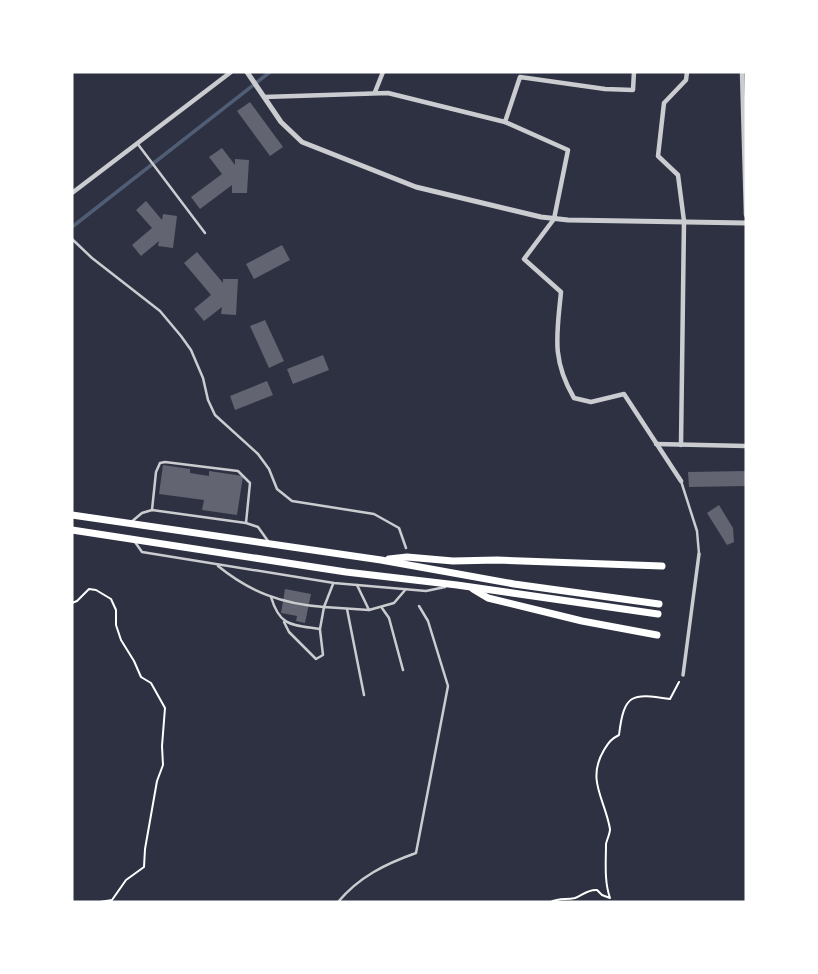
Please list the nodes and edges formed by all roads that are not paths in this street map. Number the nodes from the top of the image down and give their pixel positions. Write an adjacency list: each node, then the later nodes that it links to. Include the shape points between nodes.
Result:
1 (231, 72): 10 (street)
2 (247, 72): 8 (street)
3 (383, 72): 7 (street)
4 (635, 72): 9 (street, via 633,90 520,77)
5 (687, 72): 14 (street, via 686,80 664,103 658,156 678,175)
6 (742, 72): 12 (street)
7 (375, 92): 8 (street); 9 (street)
8 (263, 97): 13 (street, via 302,142 416,187)
9 (505, 122): 13 (street, via 568,150)
10 (137, 143): 11 (street); 16 (lane)
11 (72, 193)
12 (746, 215)
13 (554, 219): 14 (street); 18 (street, via 524,259 561,292 557,342 562,376 574,398 591,402 624,394)
14 (684, 221): 15 (street); 19 (street)
15 (746, 223)
16 (205, 233)
17 (72, 239): 29 (lane, via 174,327 191,350 215,415 258,454 277,489 292,501 373,514 399,528)
18 (656, 444): 19 (street); 21 (street)
19 (681, 445): 20 (street)
20 (746, 446)
21 (681, 481): 30 (lane, via 697,531)
22 (152, 510): 24 (lane); 25 (lane); 25 (lane, via 160,463 238,471 250,483)
23 (72, 514): 24 (main road)
24 (129, 523): 28 (main road)
25 (246, 523): 28 (lane, via 258,527)
26 (72, 530): 27 (main road)
27 (133, 539): 32 (lane, via 142,552); 36 (main road)
28 (270, 544): 31 (main road)
29 (406, 548)
30 (699, 554): 51 (street)
31 (381, 560): 33 (main road, via 407,557); 40 (main road)
32 (215, 564): 34 (lane); 39 (lane)
33 (662, 566)
34 (334, 583): 35 (lane); 42 (lane)
35 (357, 585): 38 (lane); 45 (lane)
36 (457, 585): 37 (main road); 38 (lane, via 426,591)
37 (470, 587): 46 (main road); 49 (main road, via 488,598)
38 (406, 589): 43 (lane, via 394,603)
39 (271, 597): 42 (lane); 47 (lane)
40 (659, 604)
41 (419, 606): 53 (lane, via 448,686 416,853 368,874)
42 (324, 607): 44 (lane); 48 (lane)
43 (382, 608): 45 (lane); 50 (lane)
44 (347, 609): 45 (lane); 52 (lane)
45 (369, 610)
46 (658, 614)
47 (284, 622): 48 (lane); 48 (lane, via 311,656 319,659 323,655)
48 (320, 629)
49 (657, 635)
50 (403, 670)
51 (683, 675)
52 (364, 695)
53 (338, 902)

